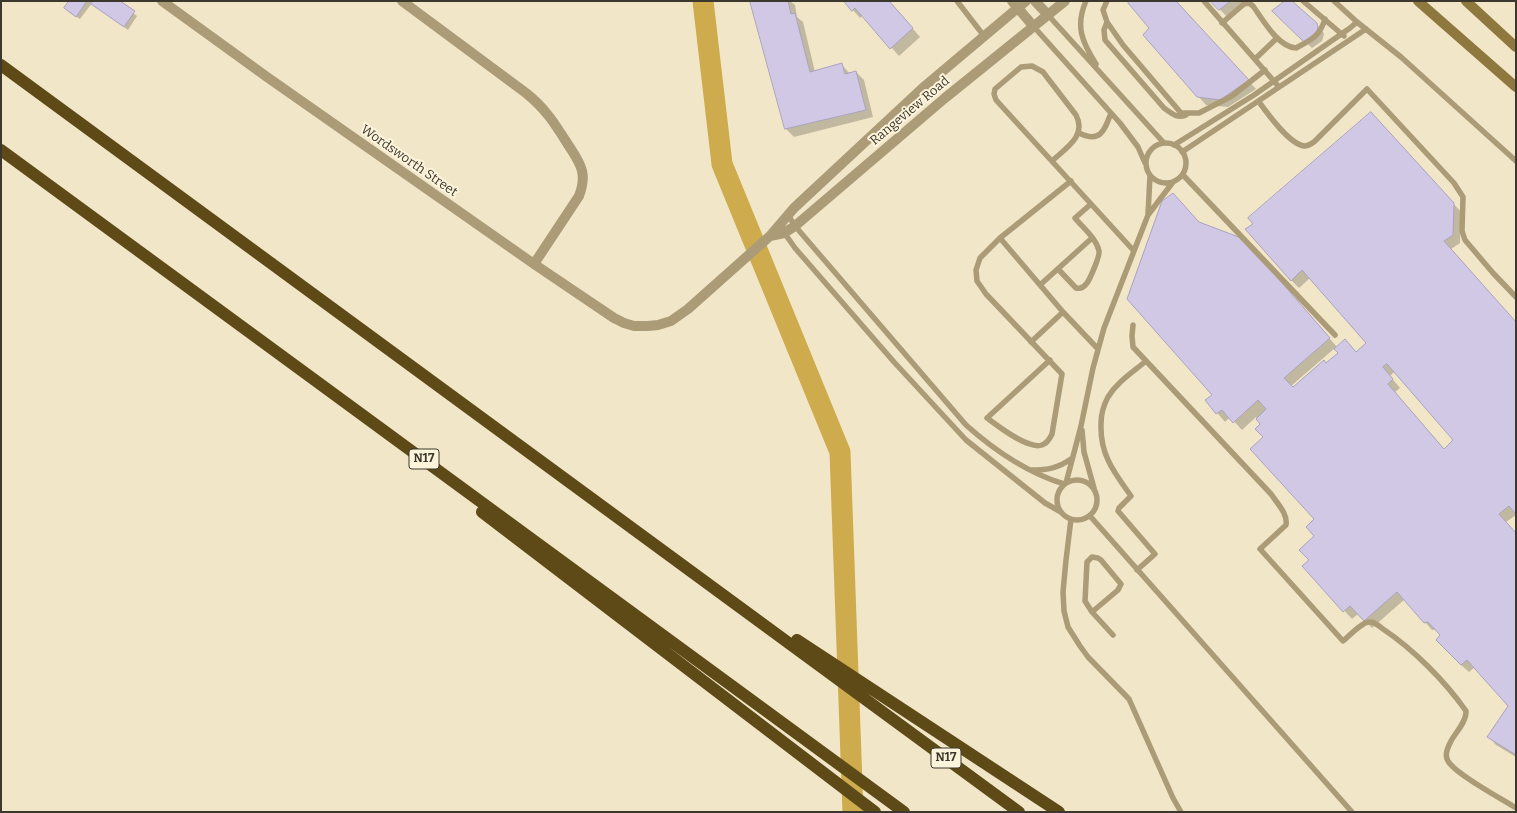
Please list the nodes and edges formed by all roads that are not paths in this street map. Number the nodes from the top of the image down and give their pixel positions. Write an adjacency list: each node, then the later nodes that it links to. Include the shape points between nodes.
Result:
1 (162, 1): 58 (street, Wordsworth Street)
2 (402, 1): 58 (street, via 540,104 579,163 583,184 579,196)
3 (957, 1): 24 (lane)
4 (1026, 1): 15 (street, Rangeview Road)
5 (1035, 1): 16 (street)
6 (1065, 1): 16 (street, Rangeview Road)
7 (1086, 1): 31 (lane, via 1080,23 1082,37)
8 (1107, 1): 18 (lane, via 1103,10)
9 (1204, 1): 20 (lane)
10 (1303, 1): 17 (lane)
11 (1334, 1): 19 (lane)
12 (1418, 1): 34 (main road)
13 (1466, 1): 27 (main road)
14 (1252, 3): 20 (lane, via 1244,4); 25 (lane)
15 (1015, 4): 21 (street); 24 (street, Rangeview Road)
16 (1048, 15): 21 (street, Rangeview Road); 31 (lane)
17 (1325, 19): 23 (lane); 25 (lane, via 1319,33 1296,48)
18 (1107, 22): 37 (lane, via 1123,45 1181,113); 37 (lane, via 1104,30 1105,40 1164,108 1182,117)
19 (1357, 22): 22 (lane); 23 (lane)
20 (1222, 23): 28 (lane)
21 (1034, 27): 36 (lane); 53 (street, Rangeview Road, via 945,98)
22 (1366, 29): 26 (lane); 44 (lane)
23 (1341, 33): 26 (lane); 32 (lane)
24 (984, 36): 51 (street, Rangeview Road, via 925,86)
25 (1277, 38): 28 (lane)
26 (1348, 40): 33 (lane)
27 (1516, 47)
28 (1255, 59): 30 (lane)
29 (1, 65): 80 (highway, N17)
30 (1265, 70): 32 (lane); 37 (lane, via 1232,96 1199,113)
31 (1104, 77): 39 (lane)
32 (1274, 80): 33 (lane); 40 (lane)
33 (1279, 87): 35 (lane)
34 (1516, 87)
35 (1259, 102): 42 (lane); 61 (lane, via 1298,144 1306,146 1310,145 1367,89 1454,183 1463,197 1462,231 1465,240)
36 (1111, 114): 38 (lane, via 1106,127 1098,136 1087,137); 45 (lane, via 1138,147)
37 (1189, 114)
38 (1079, 133): 43 (lane, via 1075,140); 43 (lane, via 1080,125 1076,115 1039,69 1032,66 1021,67 996,88 996,100)
39 (1164, 143): 40 (lane); 45 (lane, via 1153,147)
40 (1174, 145): 42 (lane)
41 (1, 150): 63 (highway, N17)
42 (1182, 152): 46 (lane, via 1186,163)
43 (1052, 160): 48 (lane)
44 (1516, 160)
45 (1145, 163): 47 (lane)
46 (1182, 175): 49 (lane); 66 (lane)
47 (1150, 176): 49 (lane, via 1160,183); 52 (lane)
48 (1071, 181): 50 (lane); 55 (lane)
49 (1173, 182): 52 (lane)
50 (1091, 204): 56 (lane, via 1075,218); 57 (lane)
51 (788, 215): 53 (lane); 54 (street, Rangeview Road)
52 (1148, 215): 57 (lane)
53 (795, 226): 54 (street, Rangeview Road); 73 (lane, via 966,425 982,439)
54 (782, 229): 65 (street, Rangeview Road, via 770,236 680,315 665,323); 76 (lane, via 795,248 894,362 966,440 1045,503)
55 (1000, 238): 60 (lane); 67 (lane, via 980,258 976,267 977,281)
56 (1092, 238): 59 (lane); 59 (lane, via 1099,255 1087,284 1080,289 1076,288)
57 (1134, 251): 68 (lane)
58 (534, 264): 65 (street, Wordsworth Street, via 624,324)
59 (1058, 269): 60 (lane)
60 (1040, 285): 62 (lane)
61 (1516, 297)
62 (1063, 312): 67 (lane); 68 (lane)
63 (237, 322): 84 (highway); 85 (highway, N17)
64 (1133, 325): 70 (lane, via 1133,347)
65 (648, 326)
66 (1335, 335)
67 (1031, 342): 69 (lane)
68 (1098, 350): 71 (lane)
69 (1050, 360): 69 (lane, via 987,418 1036,446 1049,441 1052,434 1062,374)
70 (1146, 361): 79 (lane, via 1108,397 1102,411 1100,437 1112,470 1131,496 1118,511 1155,554); 83 (lane, via 1271,494 1285,514 1286,525 1260,550 1343,641 1365,622 1371,622 1395,637 1418,657 1459,701 1466,713 1448,747 1447,760 1457,771)
71 (1081, 426): 72 (lane); 75 (lane, via 1084,452)
72 (1072, 458): 73 (lane, via 1062,466 1049,470); 74 (lane)
73 (1030, 470): 74 (lane)
74 (1065, 483): 75 (lane, via 1080,480 1089,483); 76 (lane, via 1060,488 1057,500)
75 (1096, 491): 77 (lane, via 1097,504)
76 (1061, 512): 78 (lane)
77 (1090, 516): 78 (lane, via 1078,520); 79 (lane)
78 (1071, 519): 88 (lane, via 1063,592 1068,627 1088,657 1129,699)
79 (1137, 570): 89 (lane)
80 (722, 595): 86 (highway, N17); 87 (highway, via 759,615)
81 (1092, 612): 81 (lane, via 1084,599 1087,562 1092,557 1098,558 1121,584 1118,590); 82 (lane)
82 (1113, 635)
83 (1516, 808)
84 (875, 812)
85 (904, 812)
86 (1019, 812)
87 (1059, 812)
88 (1181, 812)
89 (1352, 812)

